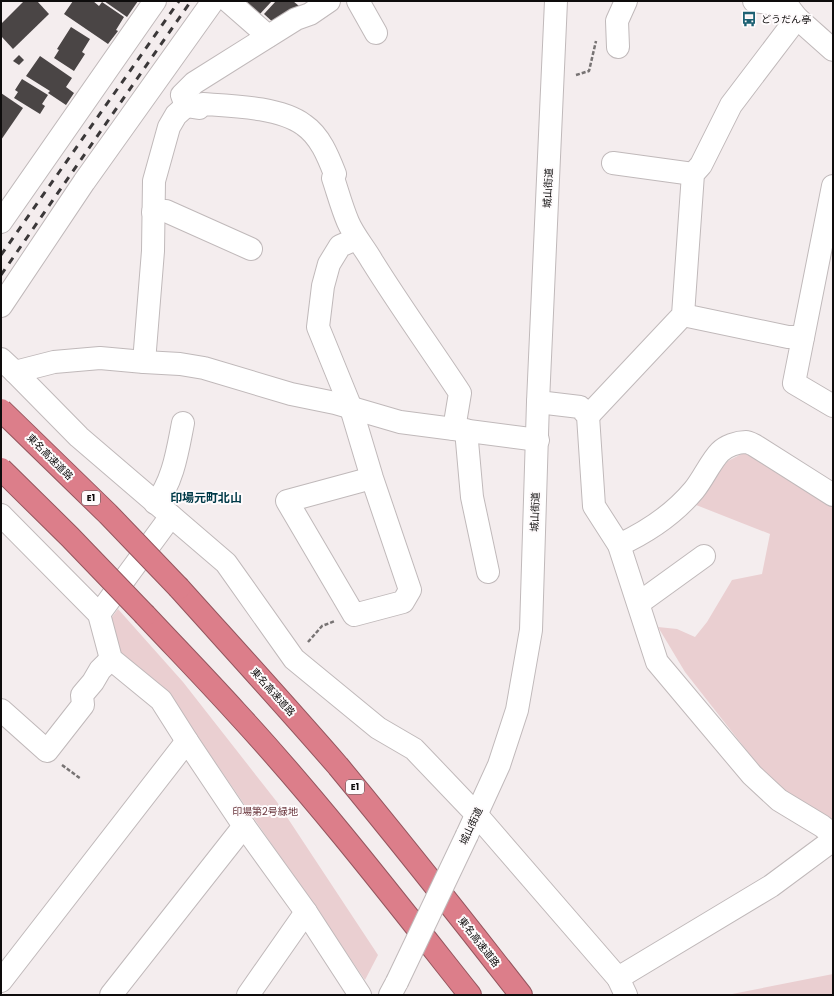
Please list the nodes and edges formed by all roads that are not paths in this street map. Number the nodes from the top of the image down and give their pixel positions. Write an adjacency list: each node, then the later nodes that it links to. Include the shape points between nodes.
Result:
1 (155, 1): 19 (street)
2 (214, 1): 22 (street, via 84,182)
3 (228, 1): 11 (street)
4 (329, 1): 11 (street)
5 (358, 1): 10 (street)
6 (556, 1): 27 (street, 城山街道)
7 (626, 1): 12 (street, via 617,21)
8 (754, 1): 9 (street, via 790,9)
9 (797, 18): 13 (street); 16 (street, via 731,105 701,164)
10 (376, 33)
11 (268, 36): 14 (street, via 194,83 182,95)
12 (618, 47)
13 (833, 50)
14 (186, 106): 18 (street, via 176,115 170,127 154,181); 20 (street, via 199,108 202,104 248,107 290,116 305,125 326,152 348,222)
15 (613, 163): 16 (street)
16 (693, 174): 23 (street)
17 (833, 186): 24 (street)
18 (153, 212): 21 (street, via 166,211); 25 (street, via 153,251)
19 (1, 222)
20 (356, 239): 29 (street, via 340,246 329,264 323,286 318,327); 33 (street, via 460,393)
21 (250, 248)
22 (1, 306)
23 (683, 315): 24 (street, via 788,337); 31 (street)
24 (803, 337): 28 (street, via 794,383)
25 (144, 362): 26 (street, via 100,358); 29 (street, via 204,368 291,394)
26 (8, 366): 38 (street, via 79,437)
27 (538, 402): 31 (street, via 580,407); 34 (street, 城山街道)
28 (833, 406)
29 (350, 408): 33 (street, via 400,422); 36 (street)
30 (1, 410): 60 (highway, 東名高速道路 / E1, bridge, via 108,514 268,686 337,766)
31 (588, 416): 40 (street, via 594,506)
32 (183, 423): 38 (street, via 171,474 161,497)
33 (460, 430): 34 (street); 42 (street)
34 (538, 440): 48 (street, 城山街道, via 531,630 517,710 498,765)
35 (1, 469): 59 (highway, bridge, via 70,537 237,713 312,799)
36 (372, 478): 36 (street, via 287,501 354,615 403,602 410,590)
37 (833, 496): 40 (street, via 754,444 746,442 730,446 720,452 681,504 639,536)
38 (163, 510): 44 (street); 48 (street, via 226,563 294,659 378,728 414,749)
39 (1, 515): 44 (street)
40 (620, 545): 43 (street)
41 (704, 556): 43 (street)
42 (488, 572)
43 (639, 603): 50 (street, via 658,662 752,775 778,800)
44 (99, 614): 45 (street)
45 (111, 659): 46 (street, via 82,695 83,705 47,751); 47 (street, via 161,700)
46 (1, 710)
47 (187, 741): 49 (street); 53 (street)
48 (476, 814): 54 (street); 55 (street, 城山街道, bridge)
49 (244, 826): 52 (street); 56 (street)
50 (833, 835)
51 (833, 840): 54 (street, via 771,886)
52 (306, 912): 57 (street); 58 (street)
53 (1, 981)
54 (622, 987)
55 (394, 988)
56 (111, 995)
57 (248, 995)
58 (360, 995)
59 (470, 995)
60 (521, 995)

